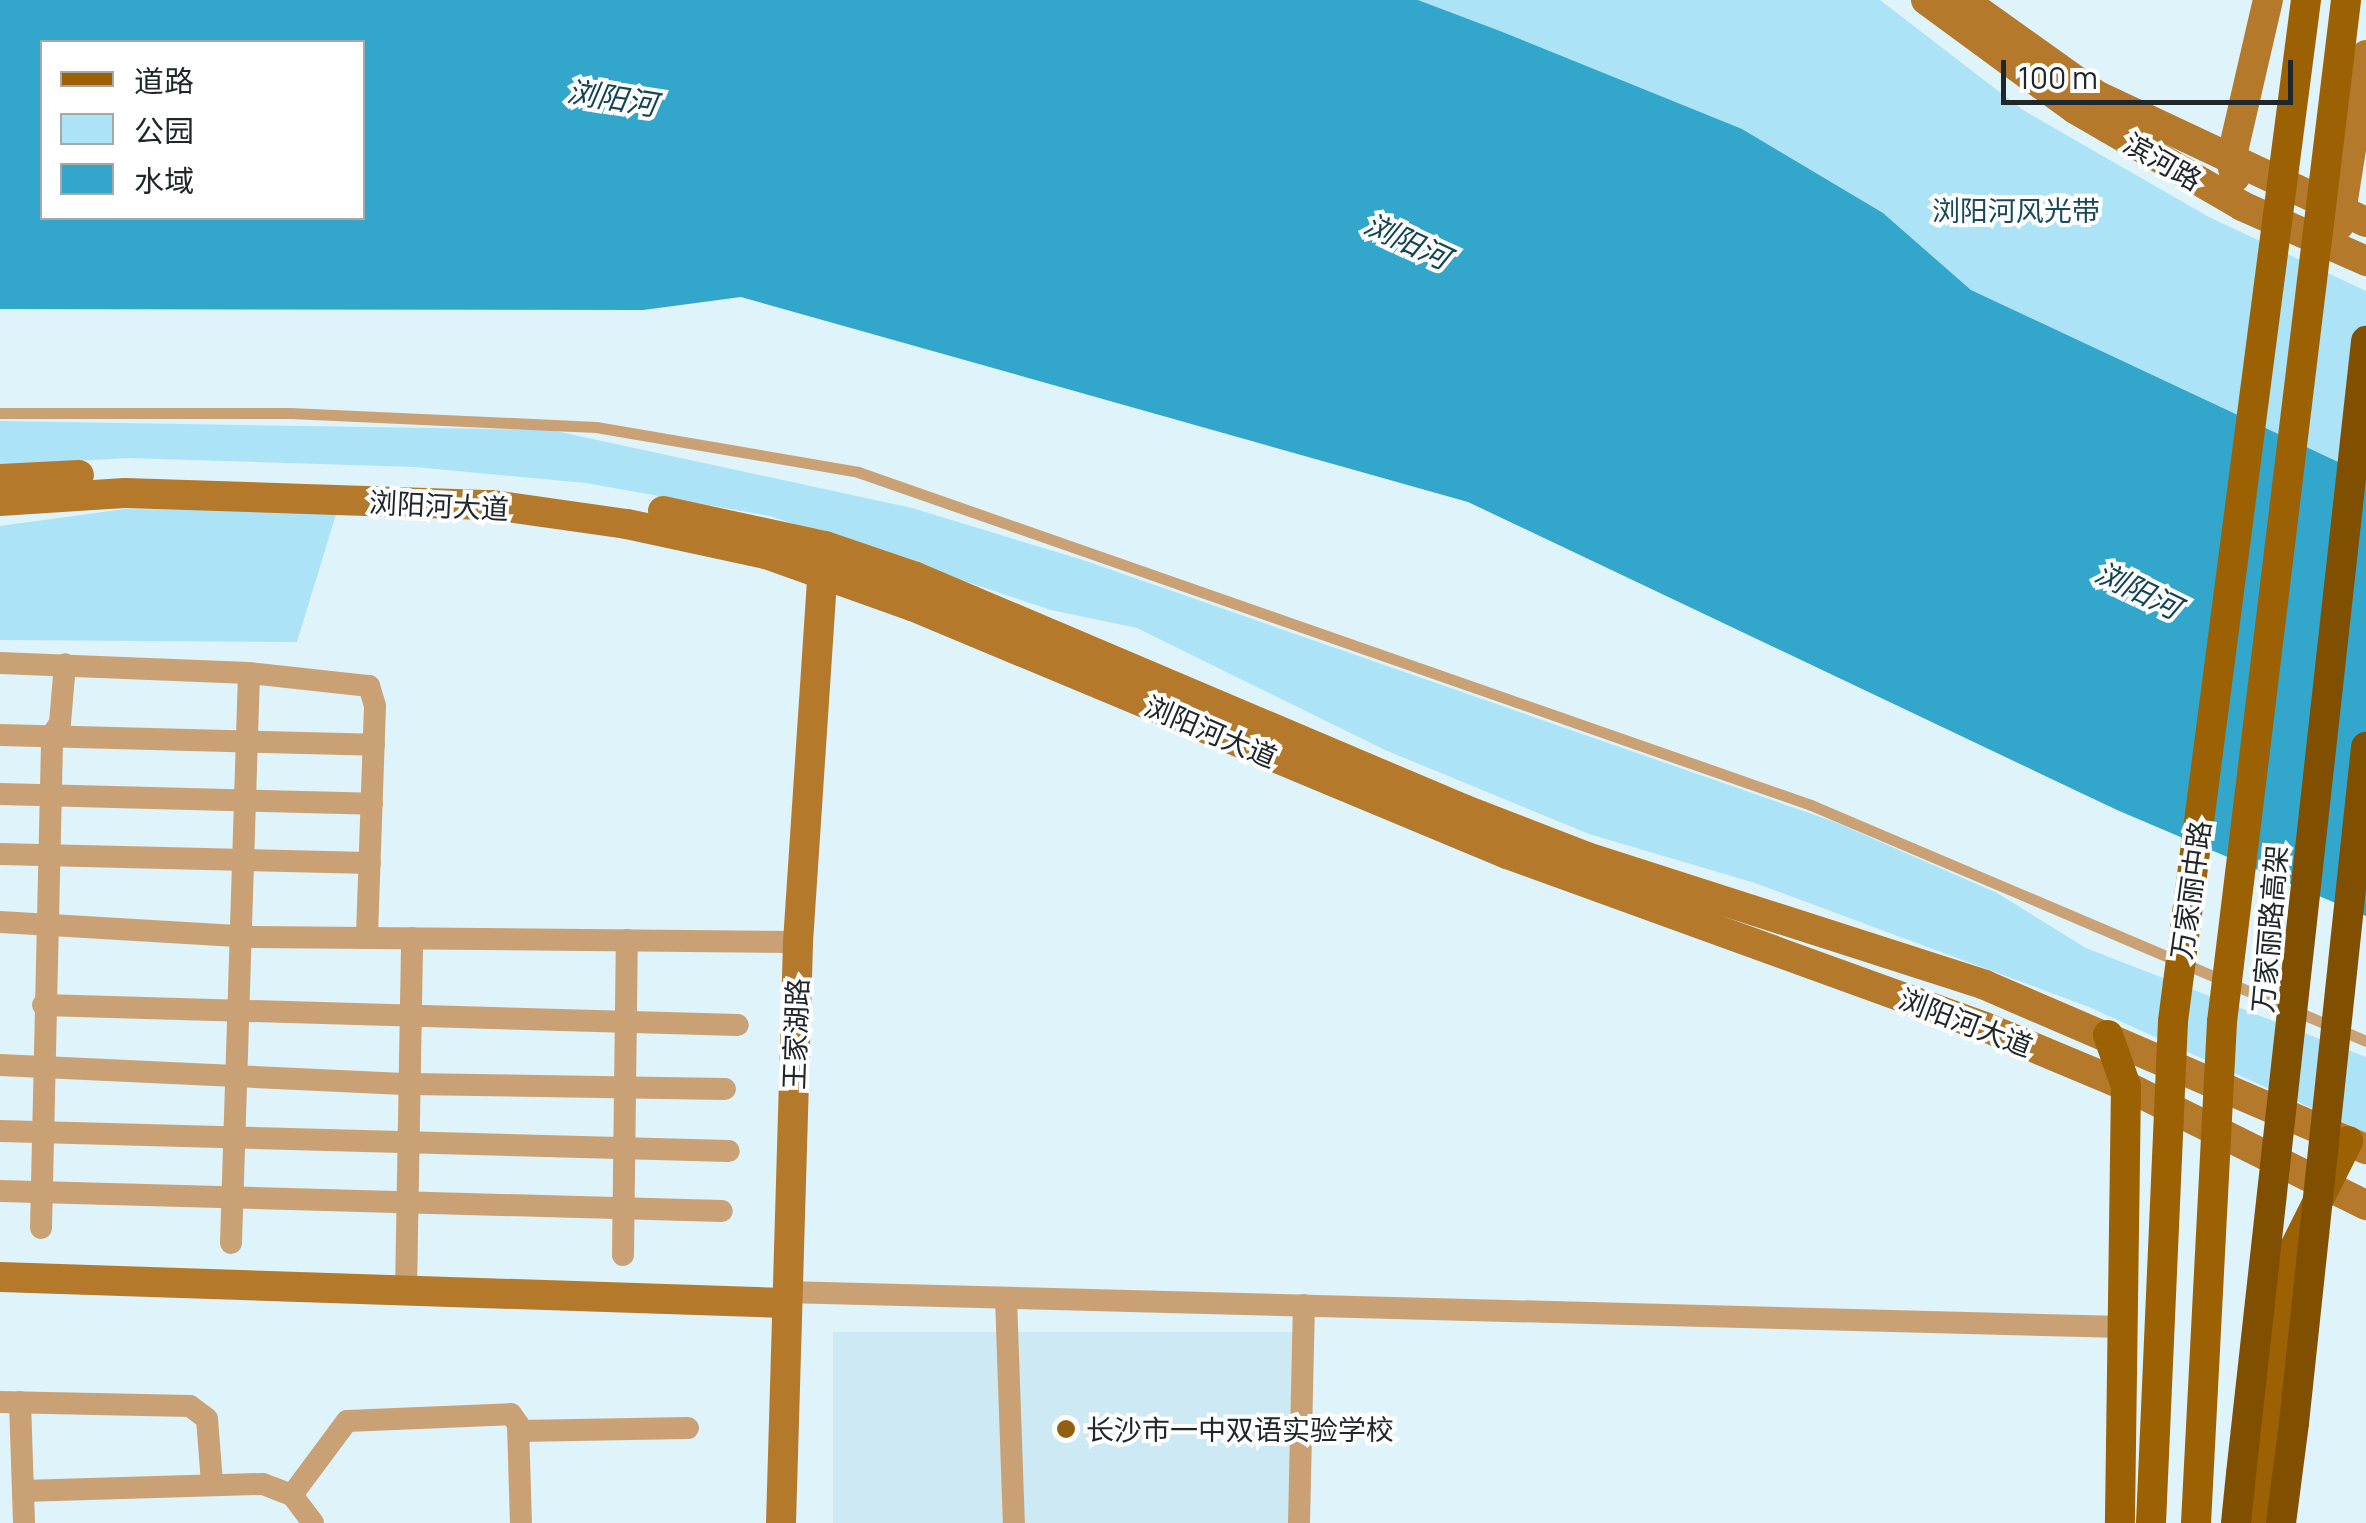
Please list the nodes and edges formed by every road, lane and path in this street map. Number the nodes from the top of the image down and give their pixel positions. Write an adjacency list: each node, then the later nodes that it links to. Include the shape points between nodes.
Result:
1 (1926, 0): 8 (main road, 滨河路, via 2028,79)
2 (1963, 0): 7 (main road, 滨河路, via 2096,95)
3 (2268, 0): 7 (main road)
4 (2306, 0): 91 (main road, 万家丽中路, bridge, via 2173,1021)
5 (2346, 0): 10 (main road, 万家丽中路, bridge)
6 (2366, 55): 9 (main road)
7 (2231, 160): 8 (main road); 9 (main road, 滨河路)
8 (2242, 206): 10 (main road, 滨河路)
9 (2354, 216): 10 (main road)
10 (2324, 257): 11 (main road, 滨河路); 92 (main road, 万家丽中路, bridge, via 2222,1022)
11 (2366, 262)
12 (2366, 341): 93 (highway, 万家丽路高架, bridge)
13 (0, 412): 46 (lane, via 290,413 596,427 858,472 1811,804)
14 (0, 479): 16 (main road, 浏阳河大道, via 124,473 495,486 627,504)
15 (0, 501): 16 (main road, 浏阳河大道, via 124,493 493,506)
16 (824, 559): 39 (main road, 王家湖路); 45 (main road, 浏阳河大道, via 916,577 1569,850 1985,986); 51 (main road, 浏阳河大道, via 1507,854 1985,1027)
17 (0, 663): 18 (street)
18 (65, 664): 19 (street); 21 (street, via 60,723)
19 (249, 673): 22 (street); 23 (street, via 368,686)
20 (0, 735): 21 (street)
21 (52, 735): 22 (street); 26 (street)
22 (247, 739): 23 (street); 27 (street)
23 (374, 744): 28 (street)
24 (2366, 747): 95 (highway, bridge)
25 (0, 794): 26 (street)
26 (50, 795): 27 (street); 30 (street)
27 (244, 801): 28 (street); 31 (street)
28 (372, 804): 32 (street)
29 (0, 854): 30 (street)
30 (48, 855): 31 (street); 34 (street)
31 (242, 859): 32 (street); 35 (street)
32 (370, 864): 36 (street)
33 (0, 922): 34 (street)
34 (45, 923): 35 (street); 40 (street)
35 (239, 936): 36 (street); 41 (street)
36 (367, 938): 37 (street)
37 (412, 938): 38 (street); 42 (street)
38 (627, 940): 39 (street); 43 (street)
39 (798, 942): 74 (main road, 王家湖路)
40 (43, 1004): 41 (street); 48 (street)
41 (236, 1014): 42 (street); 49 (street)
42 (410, 1019): 43 (street); 50 (street)
43 (627, 1022): 44 (street); 52 (street)
44 (738, 1025)
45 (2108, 1035): 51 (main road); 57 (main road, 浏阳河大道)
46 (2366, 1041)
47 (0, 1065): 48 (street)
48 (42, 1067): 49 (street); 55 (street)
49 (234, 1076): 50 (street); 56 (street)
50 (410, 1084): 52 (street); 58 (street)
51 (2126, 1086): 61 (main road, 浏阳河大道); 77 (main road)
52 (626, 1087): 53 (street); 59 (street)
53 (725, 1090)
54 (0, 1131): 55 (street)
55 (42, 1133): 56 (street); 63 (street)
56 (233, 1140): 58 (street); 64 (street)
57 (2357, 1145): 61 (main road)
58 (409, 1146): 59 (street); 65 (street)
59 (626, 1150): 60 (street); 67 (street)
60 (728, 1151)
61 (2328, 1186): 66 (main road, 浏阳河大道); 94 (main road, via 2285,1267)
62 (0, 1191): 63 (street)
63 (40, 1192): 64 (street); 69 (street)
64 (232, 1199): 65 (street); 70 (street)
65 (408, 1204): 67 (street); 73 (street)
66 (2366, 1204)
67 (624, 1209): 68 (street); 71 (street)
68 (722, 1211)
69 (41, 1228)
70 (231, 1243)
71 (623, 1255)
72 (0, 1277): 73 (main road)
73 (406, 1291): 74 (main road)
74 (785, 1297): 75 (street); 87 (main road, 王家湖路)
75 (1006, 1298): 76 (street); 88 (street)
76 (1304, 1305): 77 (street); 89 (street)
77 (2124, 1327): 90 (main road)
78 (10, 1402): 81 (street, via 190,1406 207,1419); 82 (street)
79 (688, 1428): 80 (street)
80 (518, 1430): 83 (street, via 510,1414 346,1421); 86 (street)
81 (212, 1483): 82 (street); 83 (street, via 263,1484)
82 (23, 1491): 84 (street)
83 (292, 1494): 85 (street)
84 (24, 1523)
85 (313, 1523)
86 (521, 1523)
87 (781, 1523)
88 (1014, 1523)
89 (1299, 1523)
90 (2120, 1523)
91 (2151, 1523)
92 (2196, 1523)
93 (2236, 1523)
94 (2260, 1523)
95 (2281, 1523)

